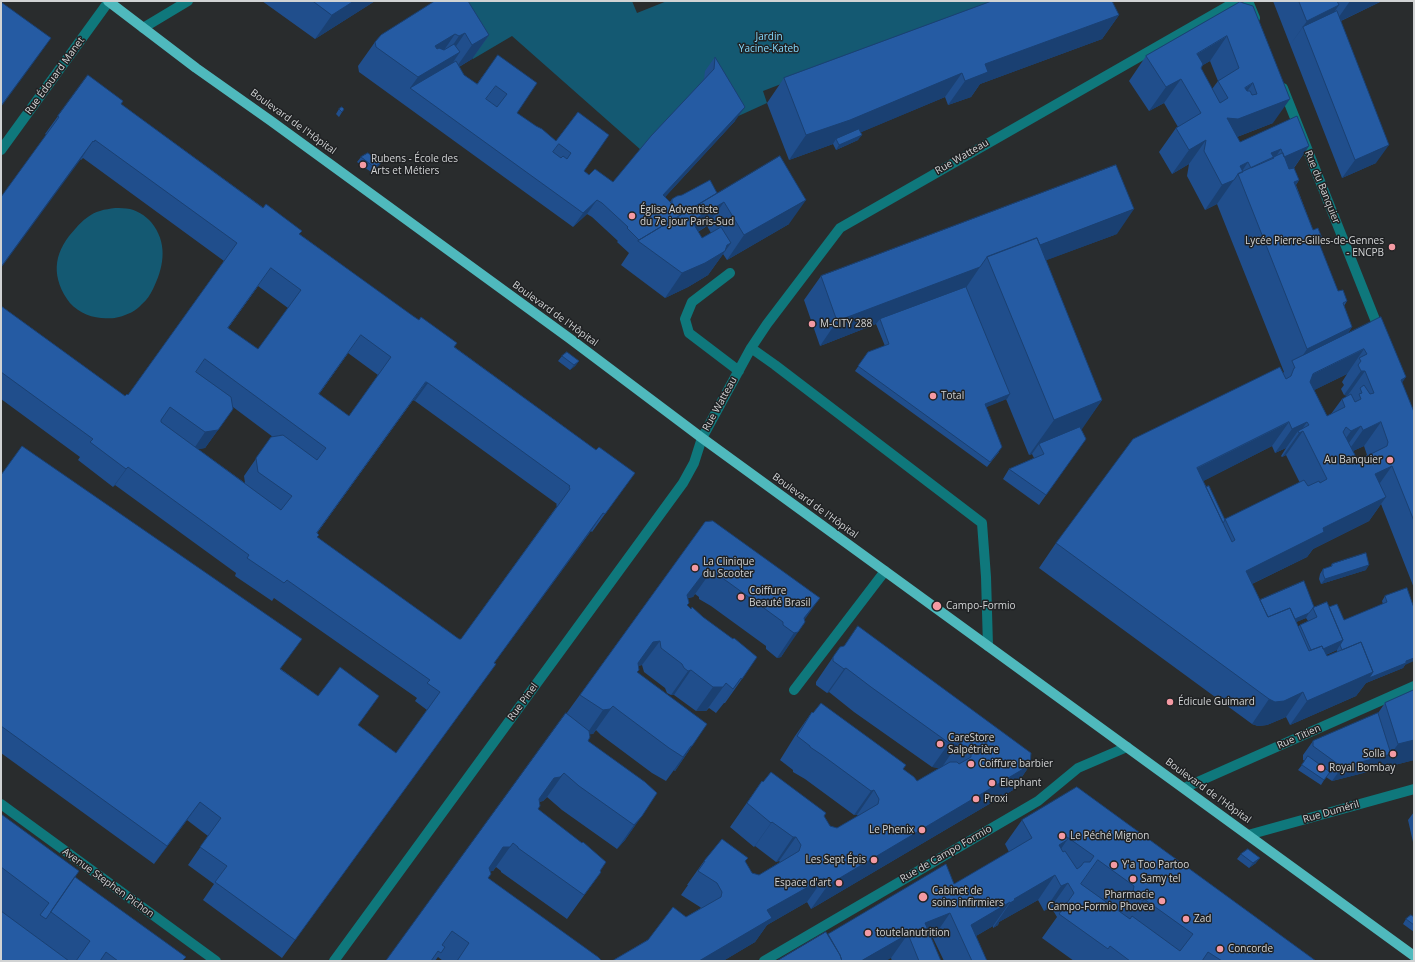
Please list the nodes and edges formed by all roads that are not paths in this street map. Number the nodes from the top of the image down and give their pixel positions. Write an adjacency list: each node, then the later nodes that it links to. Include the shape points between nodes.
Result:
1 (108, 1): 6 (main road, Boulevard de l'Hôpital); 8 (street, Rue Édouard Manet)
2 (188, 1): 6 (street)
3 (1237, 1): 11 (street, Rue Watteau, via 840,228)
4 (1248, 1): 5 (street)
5 (1258, 25)
6 (143, 28): 13 (main road, Boulevard de l'Hôpital)
7 (1278, 75): 10 (street, Rue du Banquier)
8 (1, 150)
9 (730, 274): 12 (street, Rue Watteau, via 692,302 685,319 689,333)
10 (1384, 343)
11 (751, 348): 12 (street, Rue Watteau); 15 (street, via 982,523)
12 (739, 371): 13 (street, Rue Watteau)
13 (702, 438): 14 (main road, Boulevard de l'Hôpital); 25 (street, Rue Pinel, via 694,463 683,483)
14 (885, 571): 15 (main road, Boulevard de l'Hôpital); 17 (street)
15 (988, 646): 18 (main road, Boulevard de l'Hôpital)
16 (1414, 686): 19 (street, Rue Titien)
17 (794, 690)
18 (1127, 746): 19 (main road, Boulevard de l'Hôpital); 26 (street, Rue de Campo Formio, via 1078,768 1038,801)
19 (1184, 788): 22 (main road, Boulevard de l'Hôpital)
20 (1414, 789): 22 (street, Rue Duméril)
21 (1, 804): 24 (street, Avenue Stephen Pichon)
22 (1248, 835): 23 (main road, Boulevard de l'Hôpital)
23 (1414, 956)
24 (216, 961)
25 (334, 961)
26 (764, 961)

